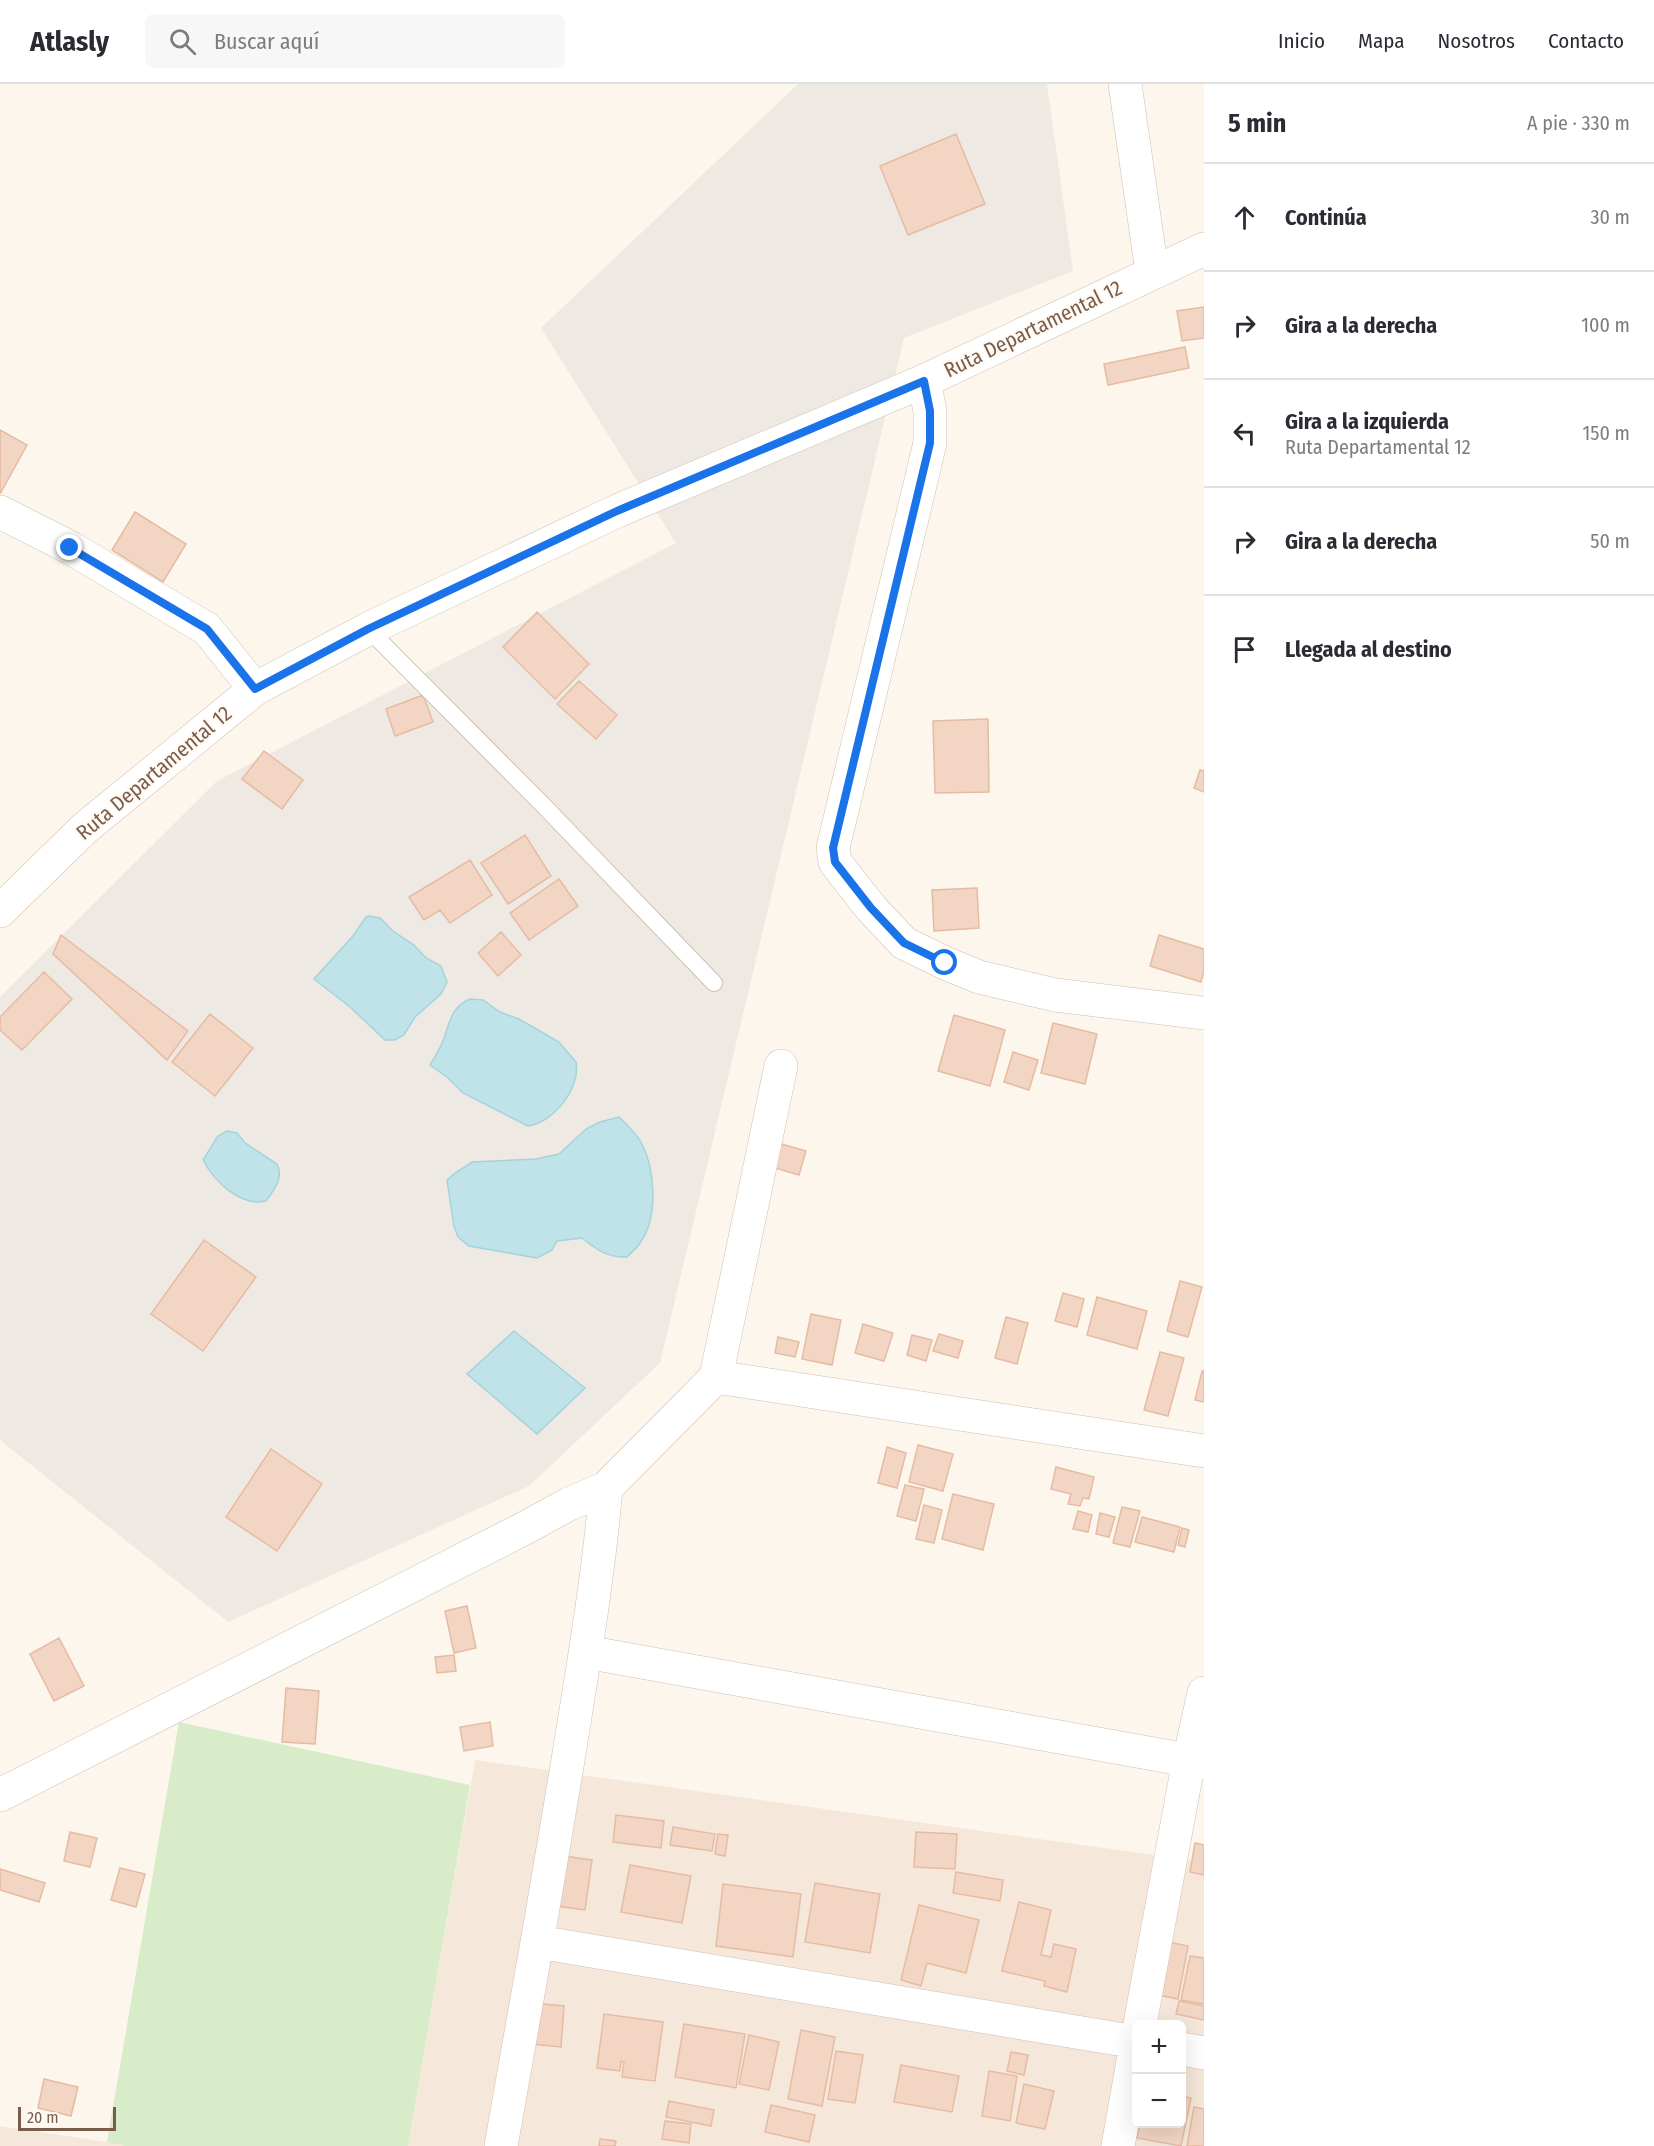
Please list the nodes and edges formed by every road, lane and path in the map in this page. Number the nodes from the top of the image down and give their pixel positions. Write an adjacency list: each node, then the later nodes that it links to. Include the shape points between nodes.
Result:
1 (1125, 84): 3 (street)
2 (1204, 249): 3 (street, Ruta Departamental 12)
3 (1152, 272): 4 (street, Ruta Departamental 12)
4 (924, 381): 6 (street, Ruta Departamental 12, via 617,511); 10 (street, via 930,411 930,443 833,848 835,862 904,943 979,977 1055,995)
5 (0, 512): 7 (street, via 70,548 207,629)
6 (368, 629): 7 (street, Ruta Departamental 12); 9 (lane)
7 (255, 689): 8 (street, Ruta Departamental 12, via 85,828)
8 (0, 910)
9 (714, 983)
10 (1204, 1013)
11 (781, 1066): 12 (street)
12 (716, 1377): 13 (street); 14 (street)
13 (1204, 1451)
14 (606, 1488): 15 (street); 18 (street)
15 (586, 1652): 17 (street); 19 (street)
16 (1204, 1693): 17 (street)
17 (1197, 1761): 20 (street)
18 (0, 1795)
19 (538, 1942): 21 (street); 25 (street)
20 (1141, 2020)
21 (1132, 2042)
22 (1186, 2050): 23 (street)
23 (1204, 2053)
24 (1132, 2070): 26 (street)
25 (501, 2146)
26 (1118, 2146)

